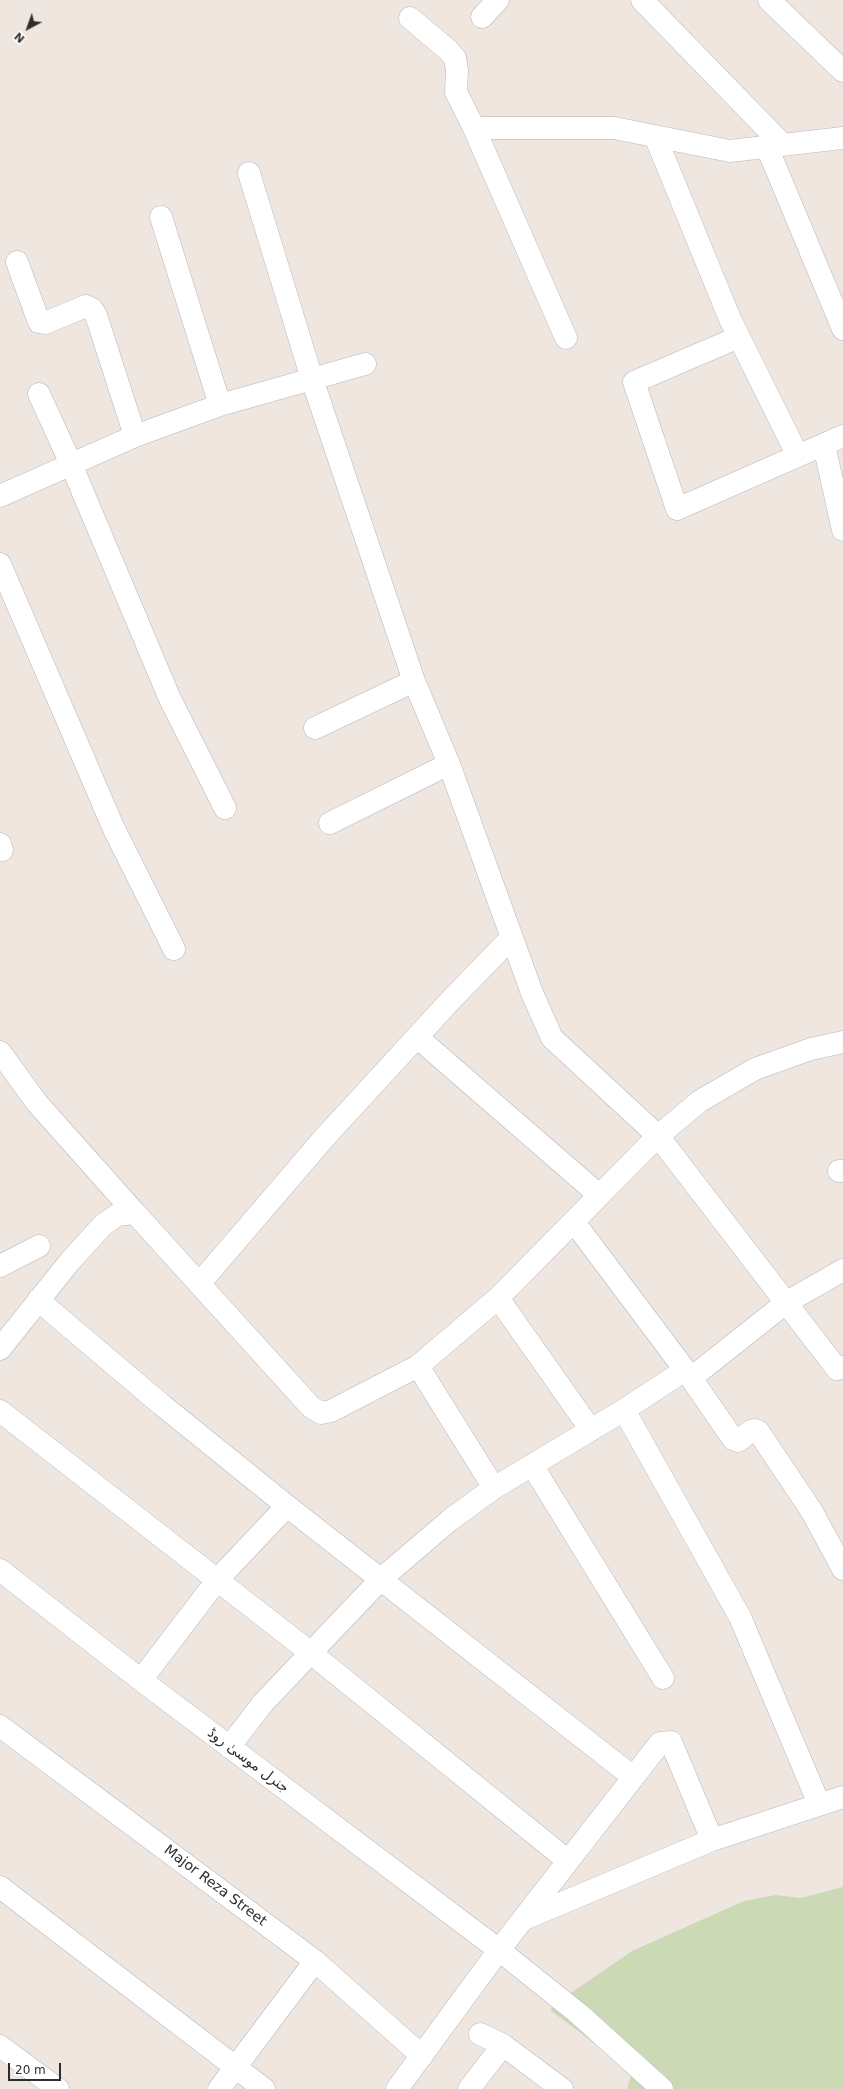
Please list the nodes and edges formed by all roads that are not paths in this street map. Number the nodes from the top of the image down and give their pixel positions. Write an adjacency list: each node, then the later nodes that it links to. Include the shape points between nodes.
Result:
1 (498, 0): 4 (street)
2 (642, 0): 10 (street)
3 (769, 0): 6 (street)
4 (482, 17)
5 (410, 18): 7 (street, via 455,58 456,92)
6 (843, 71)
7 (474, 128): 8 (street, via 614,128); 16 (street)
8 (655, 136): 10 (street, via 730,151); 15 (street)
9 (843, 138): 10 (street)
10 (775, 146): 14 (street)
11 (249, 173): 18 (street)
12 (161, 217): 20 (street)
13 (17, 262): 21 (street, via 39,322 45,323 86,306 92,309)
14 (843, 329)
15 (739, 337): 23 (street); 23 (street, via 634,382 677,509)
16 (566, 338)
17 (365, 364): 18 (street)
18 (312, 379): 20 (street); 28 (street)
19 (39, 394): 24 (street)
20 (220, 405): 21 (street)
21 (135, 436): 24 (street)
22 (833, 441): 23 (street); 26 (street)
23 (798, 456)
24 (71, 464): 25 (street); 31 (street, via 170,699)
25 (0, 496)
26 (843, 530)
27 (0, 564): 34 (street, via 114,829)
28 (414, 681): 29 (street); 30 (street)
29 (315, 728)
30 (449, 764): 32 (street); 33 (street)
31 (225, 808)
32 (330, 824)
33 (511, 938): 35 (street); 38 (street, via 552,1038)
34 (174, 949)
35 (417, 1037): 39 (street); 45 (street, via 325,1137)
36 (843, 1042): 38 (street, via 811,1049 755,1069 700,1101)
37 (0, 1052): 40 (street, via 37,1103)
38 (658, 1136): 39 (street); 48 (street)
39 (599, 1195): 41 (street)
40 (135, 1213): 45 (street); 47 (street, via 117,1215 103,1225)
41 (574, 1222): 46 (street); 52 (street)
42 (39, 1246): 43 (street)
43 (0, 1266)
44 (843, 1270): 48 (street)
45 (199, 1284): 50 (street, via 311,1407 321,1413 331,1411)
46 (498, 1298): 50 (street); 55 (street)
47 (38, 1300): 49 (street); 58 (street)
48 (787, 1302): 51 (street); 52 (street)
49 (0, 1349)
50 (418, 1366): 57 (street)
51 (841, 1372)
52 (688, 1374): 53 (street); 59 (street, via 733,1439 738,1441 751,1431 758,1431 811,1510)
53 (624, 1410): 55 (street); 70 (street, via 740,1617)
54 (0, 1411): 61 (street)
55 (591, 1430): 56 (street)
56 (532, 1465): 57 (street); 64 (street)
57 (494, 1488): 62 (street, via 450,1520)
58 (287, 1506): 61 (street); 62 (street)
59 (843, 1569)
60 (0, 1570): 65 (street, جنرل موسیٰ روڈ)
61 (218, 1579): 63 (street); 65 (street)
62 (381, 1579): 63 (street); 68 (street)
63 (312, 1653): 67 (street, via 264,1702); 72 (street)
64 (663, 1678)
65 (142, 1680): 67 (street, جنرل موسیٰ روڈ)
66 (0, 1726): 76 (street, Major Reza Street)
67 (229, 1747): 75 (street, جنرل موسیٰ روڈ)
68 (633, 1778): 71 (street, via 660,1744 671,1742); 72 (street)
69 (843, 1797): 70 (street)
70 (819, 1804): 71 (street)
71 (712, 1840): 74 (street)
72 (567, 1860): 74 (street)
73 (0, 1887): 81 (street)
74 (523, 1919): 75 (street)
75 (499, 1950): 80 (street); 88 (street, جنرل موسیٰ روڈ, via 578,2014)
76 (315, 1961): 80 (street, Major Reza Street); 81 (street)
77 (480, 2034): 78 (street)
78 (503, 2045): 86 (street); 87 (street)
79 (0, 2046): 82 (street)
80 (422, 2056): 85 (street)
81 (236, 2066): 83 (street); 84 (street)
82 (58, 2089)
83 (219, 2089)
84 (264, 2089)
85 (397, 2089)
86 (469, 2089)
87 (562, 2089)
88 (662, 2089)

